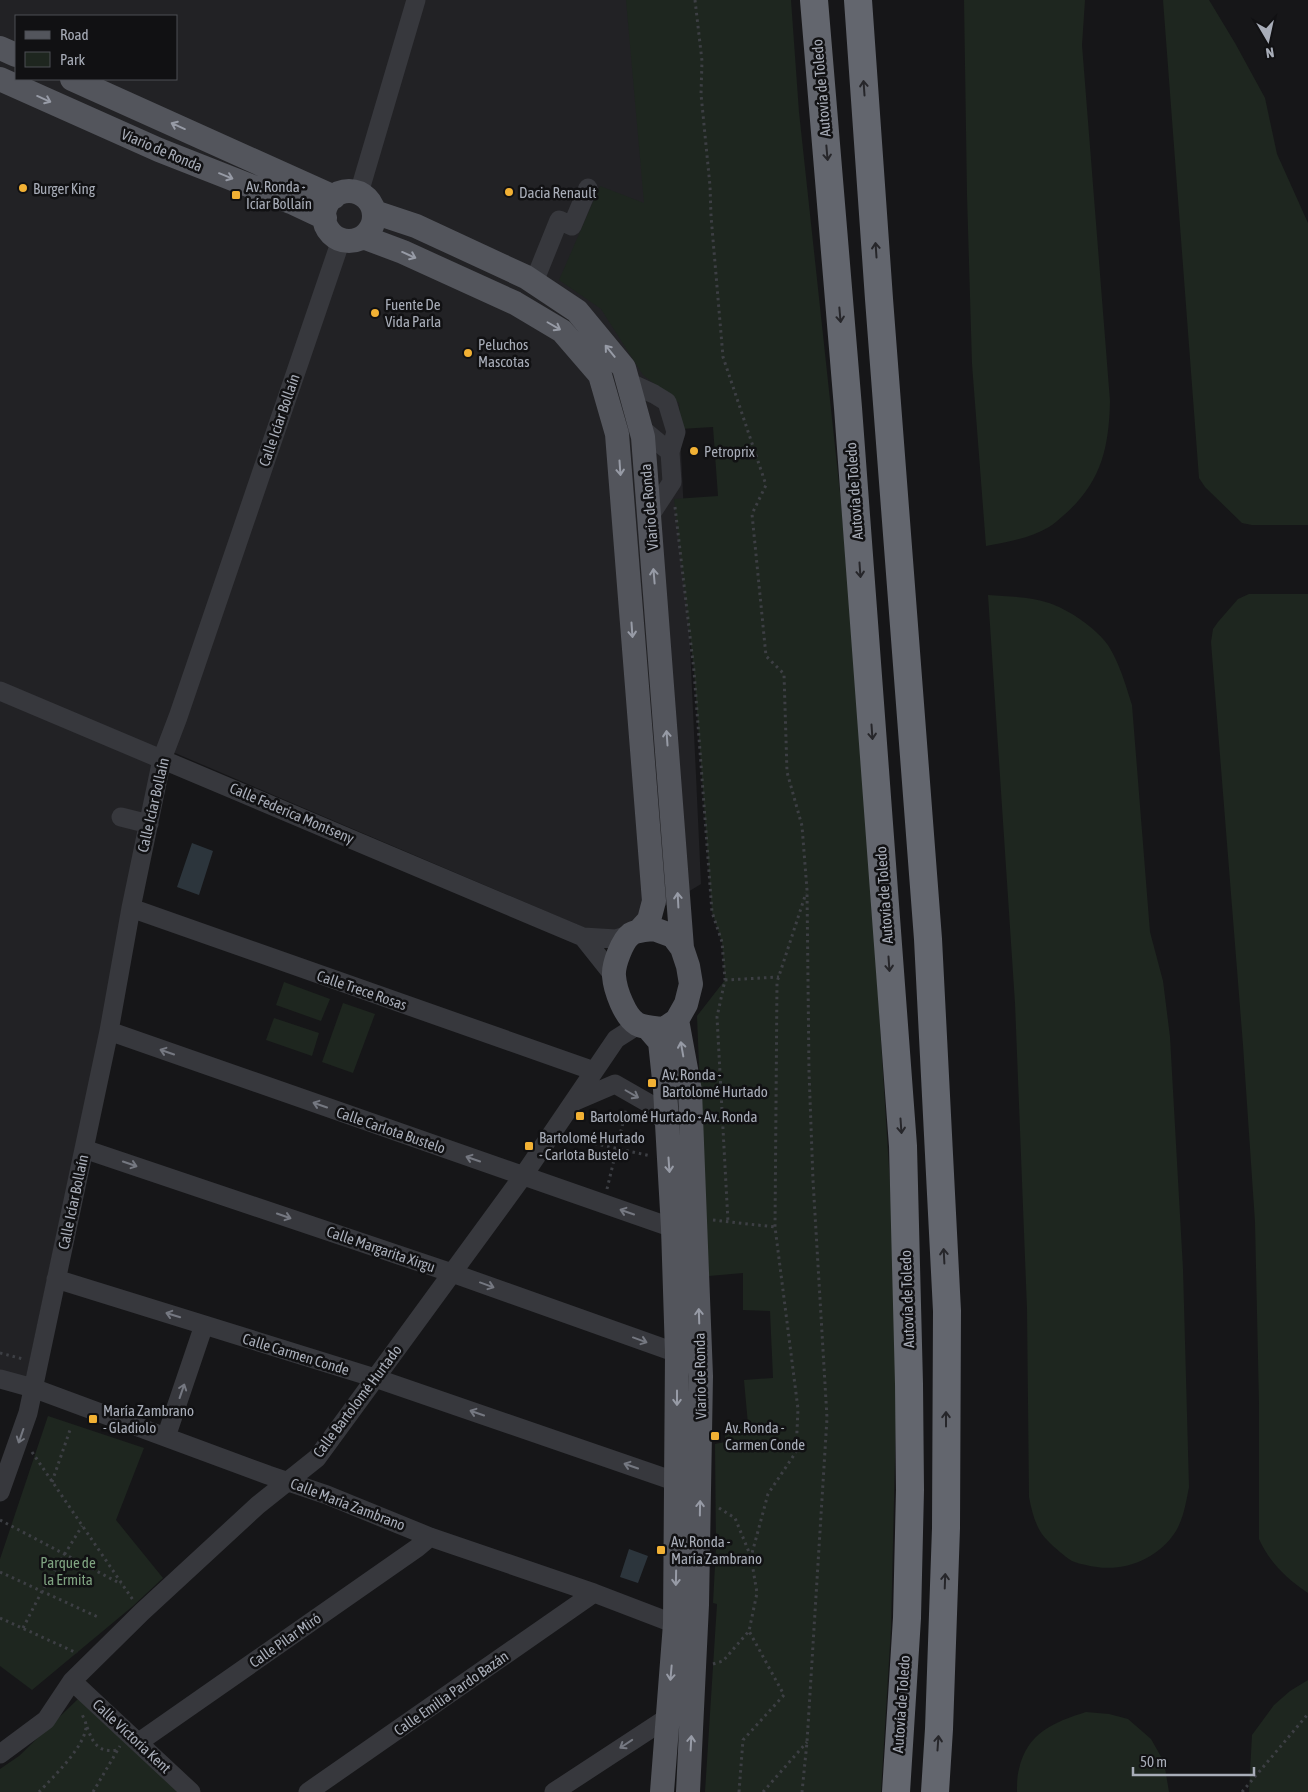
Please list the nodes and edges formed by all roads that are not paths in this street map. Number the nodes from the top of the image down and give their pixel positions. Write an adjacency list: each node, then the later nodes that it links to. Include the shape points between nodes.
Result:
1 (416, 0): 9 (street)
2 (814, 0): 61 (highway, Autovía de Toledo, one-way to 61, via 849,418 903,1146 910,1490 907,1618)
3 (858, 0): 62 (highway, one-way to 3, via 946,1528 947,1311 928,940)
4 (0, 48): 5 (main road)
5 (15, 55)
6 (0, 79): 10 (main road, Viario de Ronda, one-way to 10, via 159,150 291,202)
7 (74, 80): 10 (main road, Viario de Ronda, one-way to 7)
8 (588, 188): 13 (street, via 572,226 559,220)
9 (358, 193): 10 (main road, via 341,193); 11 (main road, via 366,197)
10 (329, 207): 12 (main road, via 327,227 332,235)
11 (374, 212): 12 (main road, via 370,230); 13 (main road, Viario de Ronda, via 416,226)
12 (352, 238): 19 (street, Calle Icíar Bollaín); 23 (main road, Viario de Ronda, one-way to 23, via 403,252 515,303 562,331 600,375 617,434 654,901 649,920)
13 (534, 282): 14 (main road, Viario de Ronda, one-way to 13, via 624,368 577,311)
14 (628, 382): 15 (main road, Viario de Ronda); 16 (street, via 667,402 676,432)
15 (641, 428): 16 (street); 17 (main road, Viario de Ronda)
16 (670, 452): 17 (street, via 672,482)
17 (649, 517): 25 (main road, Viario de Ronda, one-way to 17)
18 (0, 691): 19 (street, Calle Federica Montseny)
19 (162, 759): 21 (street, Calle Icíar Bollaín); 24 (street, Calle Federica Montseny)
20 (121, 817): 21 (street)
21 (149, 824): 22 (street, Calle Icíar Bollaín)
22 (131, 908): 30 (street, Calle Icíar Bollaín); 32 (street, Calle Trece Rosas)
23 (635, 933): 24 (street, Calle Federica Montseny, via 616,938); 25 (main road, via 654,929 673,936); 26 (main road, via 624,943)
24 (583, 937): 26 (street, Calle Federica Montseny)
25 (682, 948): 28 (main road, via 691,984)
26 (614, 976): 27 (main road)
27 (622, 1003): 29 (main road, via 627,1015); 31 (street, Calle Bartolomé Hurtado)
28 (678, 1020): 29 (main road, via 664,1029); 51 (main road, Viario de Ronda, one-way to 28, via 700,1496 701,1376 690,1091)
29 (643, 1026): 31 (street, Calle Bartolomé Hurtado); 34 (main road, Viario de Ronda, via 660,1042)
30 (108, 1031): 35 (street, Calle Icíar Bollaín); 36 (street, Calle Carlota Bustelo, one-way to 30)
31 (616, 1039): 32 (street, Calle Bartolomé Hurtado)
32 (594, 1072): 33 (street, Calle Bartolomé Hurtado)
33 (573, 1102): 34 (street, one-way to 34, via 615,1084 650,1104); 36 (street, Calle Bartolomé Hurtado)
34 (667, 1125): 37 (main road, Viario de Ronda, one-way to 37)
35 (84, 1149): 38 (street, Calle Margarita Xirgu, one-way to 38); 39 (street, Calle Icíar Bollaín)
36 (523, 1176): 37 (street, Calle Carlota Bustelo, one-way to 36); 38 (street, Calle Bartolomé Hurtado)
37 (673, 1228): 41 (main road, Viario de Ronda)
38 (452, 1273): 41 (street, Calle Margarita Xirgu, one-way to 41); 42 (street, Calle Bartolomé Hurtado)
39 (56, 1279): 40 (street, Calle Carmen Conde, one-way to 39); 44 (street, Calle Icíar Bollaín)
40 (204, 1325): 42 (street, Calle Carmen Conde); 45 (street, one-way to 40)
41 (677, 1354): 47 (main road, Viario de Ronda, one-way to 47)
42 (375, 1378): 46 (street, Calle Bartolomé Hurtado, via 317,1458); 47 (street, Calle Carmen Conde, one-way to 42)
43 (0, 1379): 44 (street, Calle María Zambrano)
44 (33, 1388): 45 (street, Calle María Zambrano); 48 (street, Calle Icíar Bollaín, one-way to 48, via 22,1435)
45 (166, 1437): 46 (street, Calle María Zambrano)
46 (288, 1481): 49 (street, Calle María Zambrano); 52 (street, Calle Bartolomé Hurtado, via 142,1612)
47 (677, 1482): 51 (main road, Viario de Ronda, one-way to 51)
48 (0, 1492)
49 (430, 1537): 50 (street, Calle María Zambrano); 54 (street, Calle Pilar Miró)
50 (594, 1593): 51 (street, Calle María Zambrano); 57 (street, Calle Emilia Pardo Bazán)
51 (686, 1626): 53 (main road, Viario de Ronda, one-way to 53); 60 (main road, Viario de Ronda, one-way to 51, via 696,1661)
52 (72, 1681): 54 (street, Calle Victoria Kent); 55 (street, Calle Bartolomé Hurtado, via 46,1720)
53 (667, 1718): 58 (street, one-way to 58); 59 (main road, Viario de Ronda)
54 (134, 1738): 56 (street, Calle Victoria Kent)
55 (0, 1754)
56 (191, 1792)
57 (308, 1792)
58 (554, 1792)
59 (662, 1792)
60 (688, 1792)
61 (896, 1792)
62 (935, 1792)

